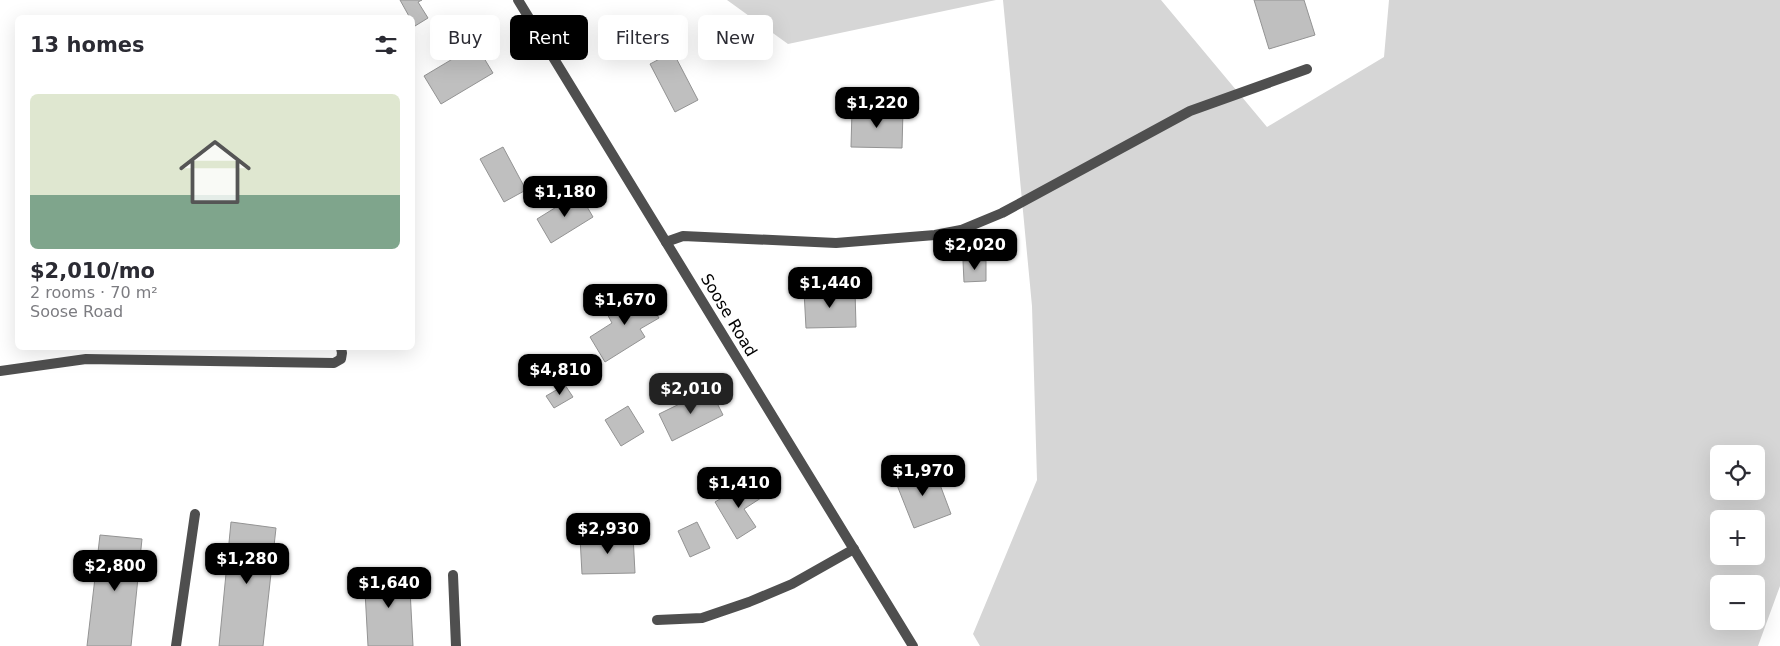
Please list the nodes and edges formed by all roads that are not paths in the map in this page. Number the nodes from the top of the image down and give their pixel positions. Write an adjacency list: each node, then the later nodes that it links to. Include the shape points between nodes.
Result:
1 (518, 0): 3 (street, Soose Road)
2 (1307, 69): 3 (street, via 1190,111 1002,213 961,230 836,244 683,236)
3 (666, 242): 7 (street, Soose Road)
4 (341, 350): 5 (street, via 340,359 334,363 86,359)
5 (0, 371)
6 (195, 514): 10 (street)
7 (854, 549): 9 (street, via 792,584 749,602 702,618); 12 (street, Soose Road)
8 (452, 575): 11 (street)
9 (657, 620)
10 (176, 646)
11 (456, 646)
12 (913, 646)

